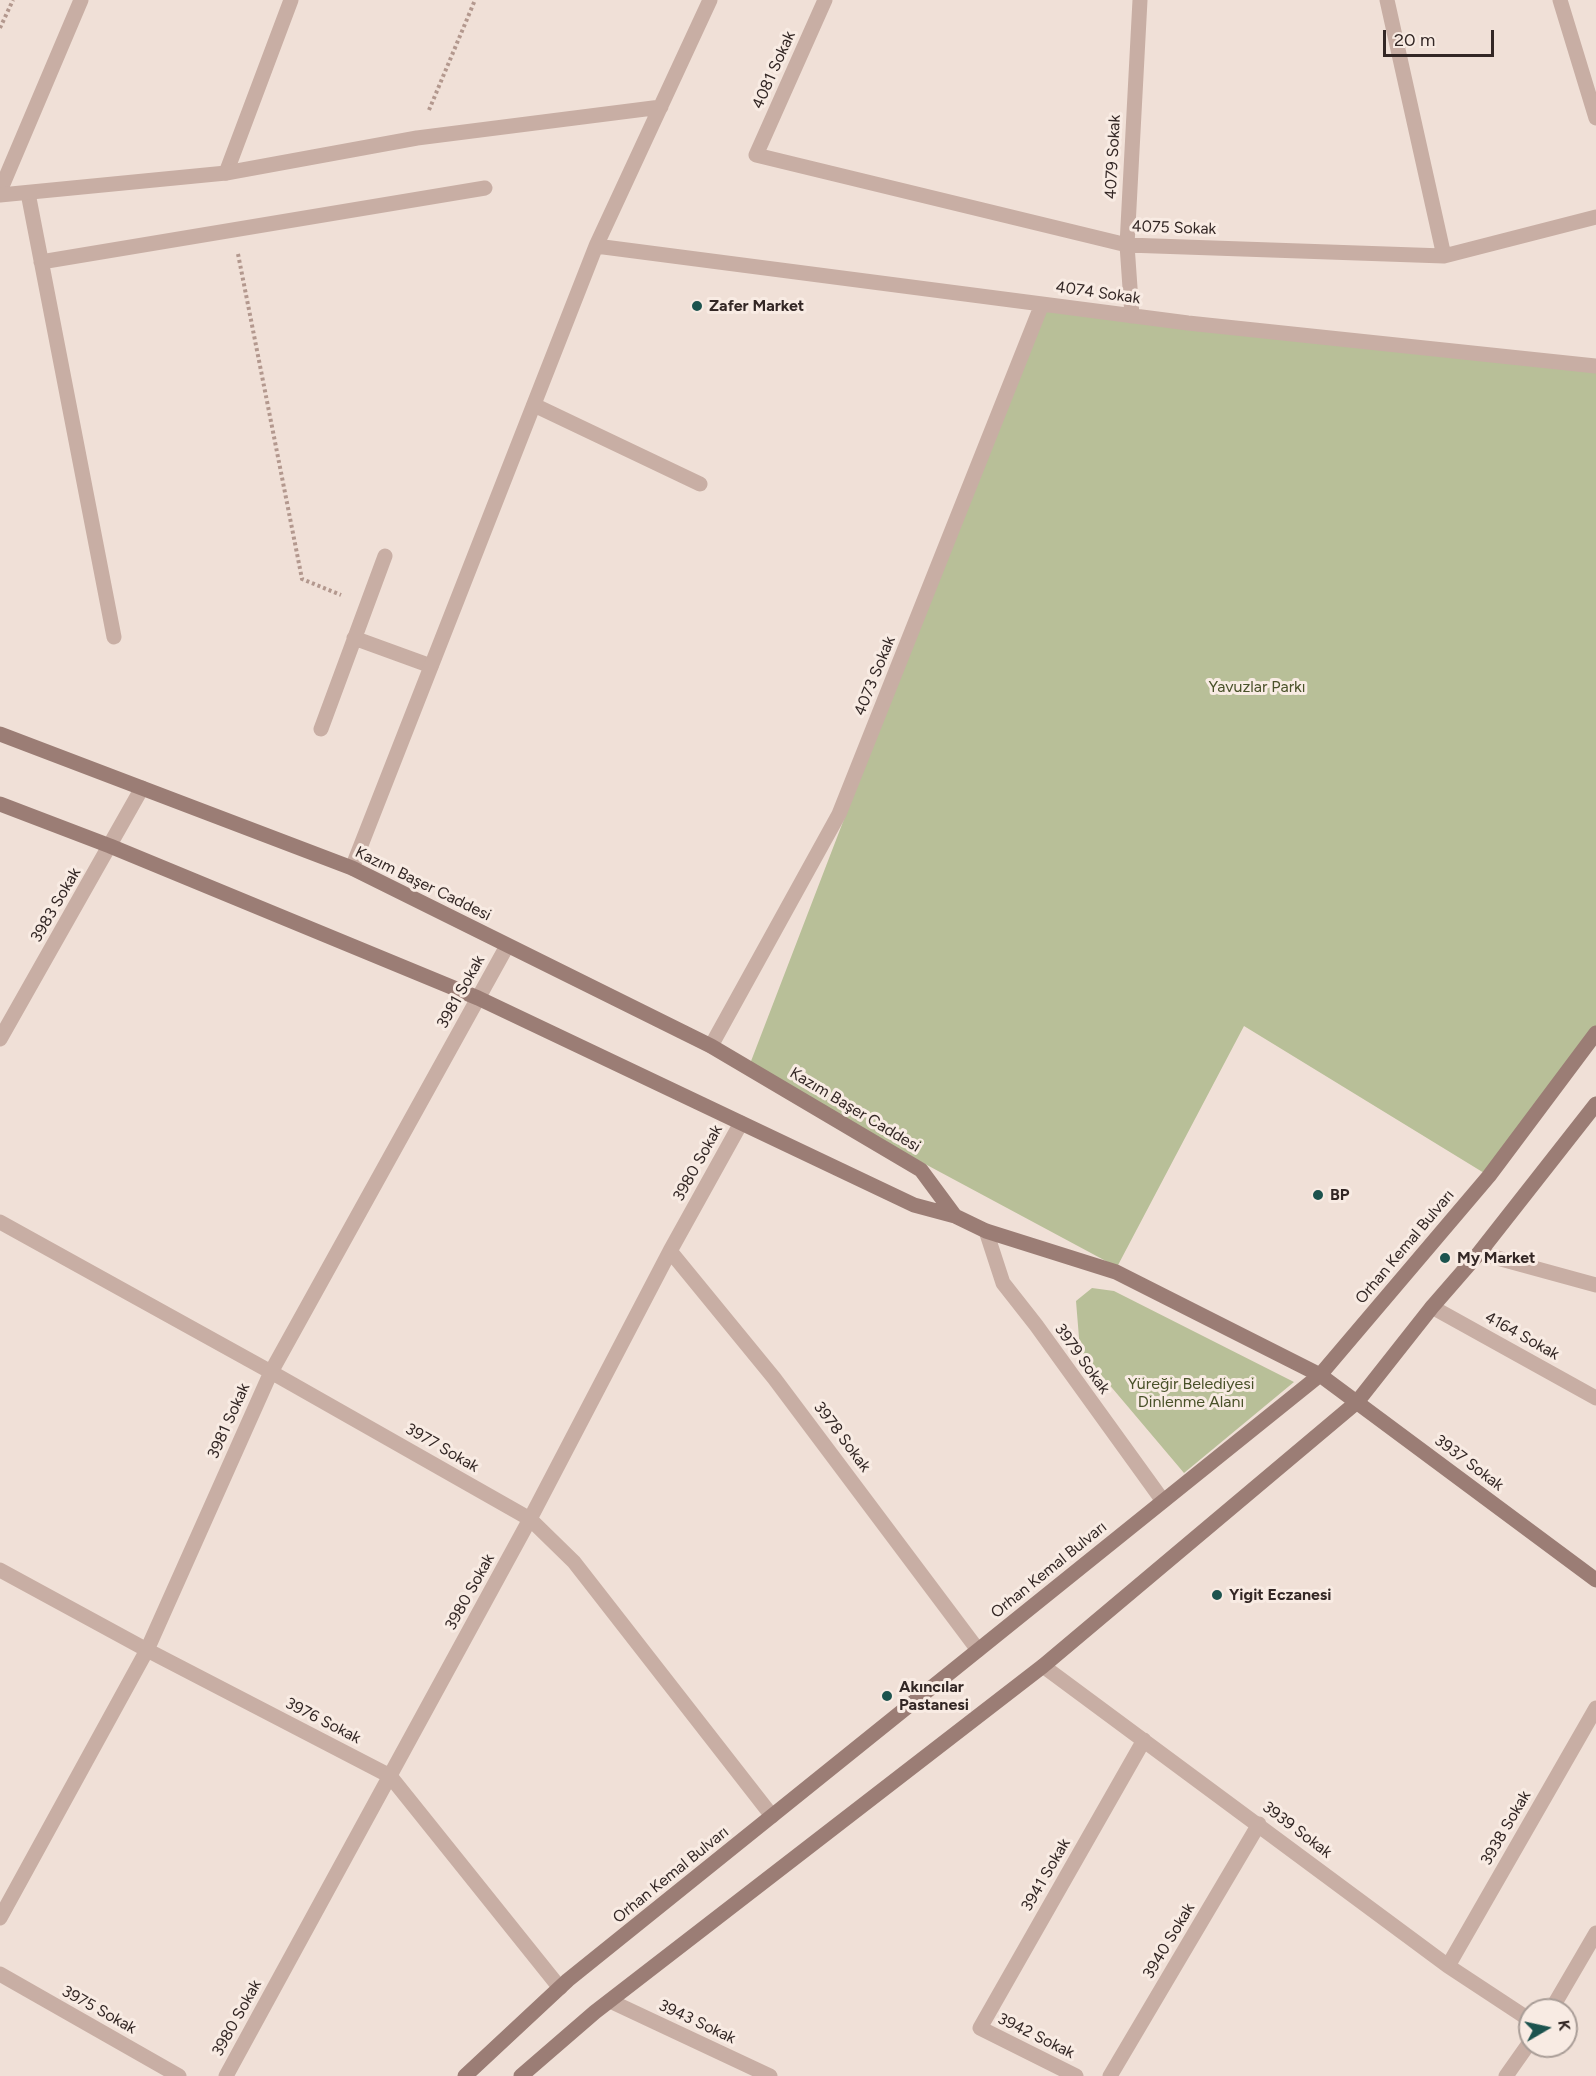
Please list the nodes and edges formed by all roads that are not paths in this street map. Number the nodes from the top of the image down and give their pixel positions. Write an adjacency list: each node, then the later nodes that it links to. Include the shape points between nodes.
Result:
1 (81, 0): 13 (street)
2 (291, 0): 11 (street)
3 (710, 0): 8 (street)
4 (825, 0): 10 (street, 4081 Sokak)
5 (1140, 0): 17 (street, 4079 Sokak)
6 (1387, 0): 19 (street)
7 (1560, 0): 9 (street)
8 (661, 107): 11 (street, via 417,138); 18 (street)
9 (1596, 118)
10 (756, 155): 17 (street, 4075 Sokak)
11 (226, 173): 14 (street)
12 (485, 188): 20 (street)
13 (0, 190)
14 (28, 193): 15 (street); 20 (street)
15 (0, 195)
16 (1596, 217): 19 (street, 4075 Sokak)
17 (1127, 245): 19 (street, 4075 Sokak); 22 (street, 4079 Sokak)
18 (596, 246): 21 (street, 4074 Sokak); 24 (street)
19 (1444, 256)
20 (41, 262): 27 (street)
21 (1042, 304): 22 (street, 4074 Sokak); 40 (street, 4073 Sokak, via 839,814)
22 (1132, 316): 23 (street, 4074 Sokak)
23 (1596, 366)
24 (534, 405): 25 (street); 29 (street)
25 (700, 484)
26 (385, 556): 28 (street)
27 (114, 637)
28 (354, 638): 29 (street); 30 (street)
29 (431, 666): 35 (street)
30 (321, 729)
31 (0, 734): 32 (main road, Kazım Başer Caddesi)
32 (142, 788): 34 (street, 3983 Sokak); 35 (main road, Kazım Başer Caddesi)
33 (0, 804): 34 (main road)
34 (110, 846): 37 (main road); 39 (street, 3983 Sokak)
35 (352, 868): 36 (main road, Kazım Başer Caddesi)
36 (507, 946): 37 (street, 3981 Sokak); 40 (main road, Kazım Başer Caddesi)
37 (478, 998): 42 (main road); 50 (street, 3981 Sokak)
38 (1596, 1033): 51 (main road, Orhan Kemal Bulvarı, via 1490,1176)
39 (0, 1039)
40 (711, 1046): 43 (main road, Kazım Başer Caddesi, via 921,1170)
41 (1596, 1104): 47 (main road)
42 (741, 1122): 43 (main road, via 914,1205); 46 (street, 3980 Sokak)
43 (955, 1216): 45 (main road)
44 (0, 1222): 50 (street, 3977 Sokak)
45 (986, 1231): 51 (main road, via 1116,1272); 54 (street, 3979 Sokak, via 1003,1283)
46 (670, 1251): 55 (street, 3980 Sokak); 59 (street, 3978 Sokak, via 774,1377)
47 (1479, 1253): 48 (street); 49 (main road)
48 (1596, 1285)
49 (1432, 1307): 52 (street, 4164 Sokak); 53 (main road)
50 (271, 1372): 55 (street, 3977 Sokak); 58 (street, 3981 Sokak)
51 (1320, 1375): 53 (main road, 3937 Sokak); 54 (main road, Orhan Kemal Bulvarı)
52 (1596, 1398)
53 (1357, 1402): 57 (main road, 3937 Sokak); 60 (main road)
54 (1163, 1501): 59 (main road, Orhan Kemal Bulvarı)
55 (530, 1519): 63 (street, 3980 Sokak); 64 (street, 3977 Sokak, via 574,1562)
56 (0, 1570): 58 (street, 3976 Sokak)
57 (1596, 1580)
58 (147, 1650): 63 (street, 3976 Sokak); 66 (street, 3981 Sokak)
59 (978, 1650): 64 (main road, Orhan Kemal Bulvarı)
60 (1043, 1666): 62 (street, 3939 Sokak); 72 (main road)
61 (1596, 1708): 68 (street, 3938 Sokak)
62 (1144, 1740): 65 (street, 3939 Sokak); 74 (street, 3941 Sokak)
63 (390, 1776): 70 (street, 3976 Sokak); 77 (street, 3980 Sokak)
64 (772, 1816): 70 (main road, Orhan Kemal Bulvarı)
65 (1259, 1824): 68 (street, 3939 Sokak); 82 (street, 3940 Sokak)
66 (0, 1917)
67 (1596, 1933): 71 (street)
68 (1448, 1966): 73 (street, 3939 Sokak)
69 (0, 1974): 76 (street, 3975 Sokak)
70 (560, 1988): 78 (main road, Orhan Kemal Bulvarı)
71 (1558, 1998)
72 (610, 2001): 79 (main road); 80 (street, 3943 Sokak)
73 (1518, 2012)
74 (980, 2028): 81 (street, 3942 Sokak)
75 (1519, 2058): 83 (street)
76 (180, 2076)
77 (226, 2076)
78 (465, 2076)
79 (521, 2076)
80 (770, 2076)
81 (1076, 2076)
82 (1110, 2076)
83 (1506, 2076)

